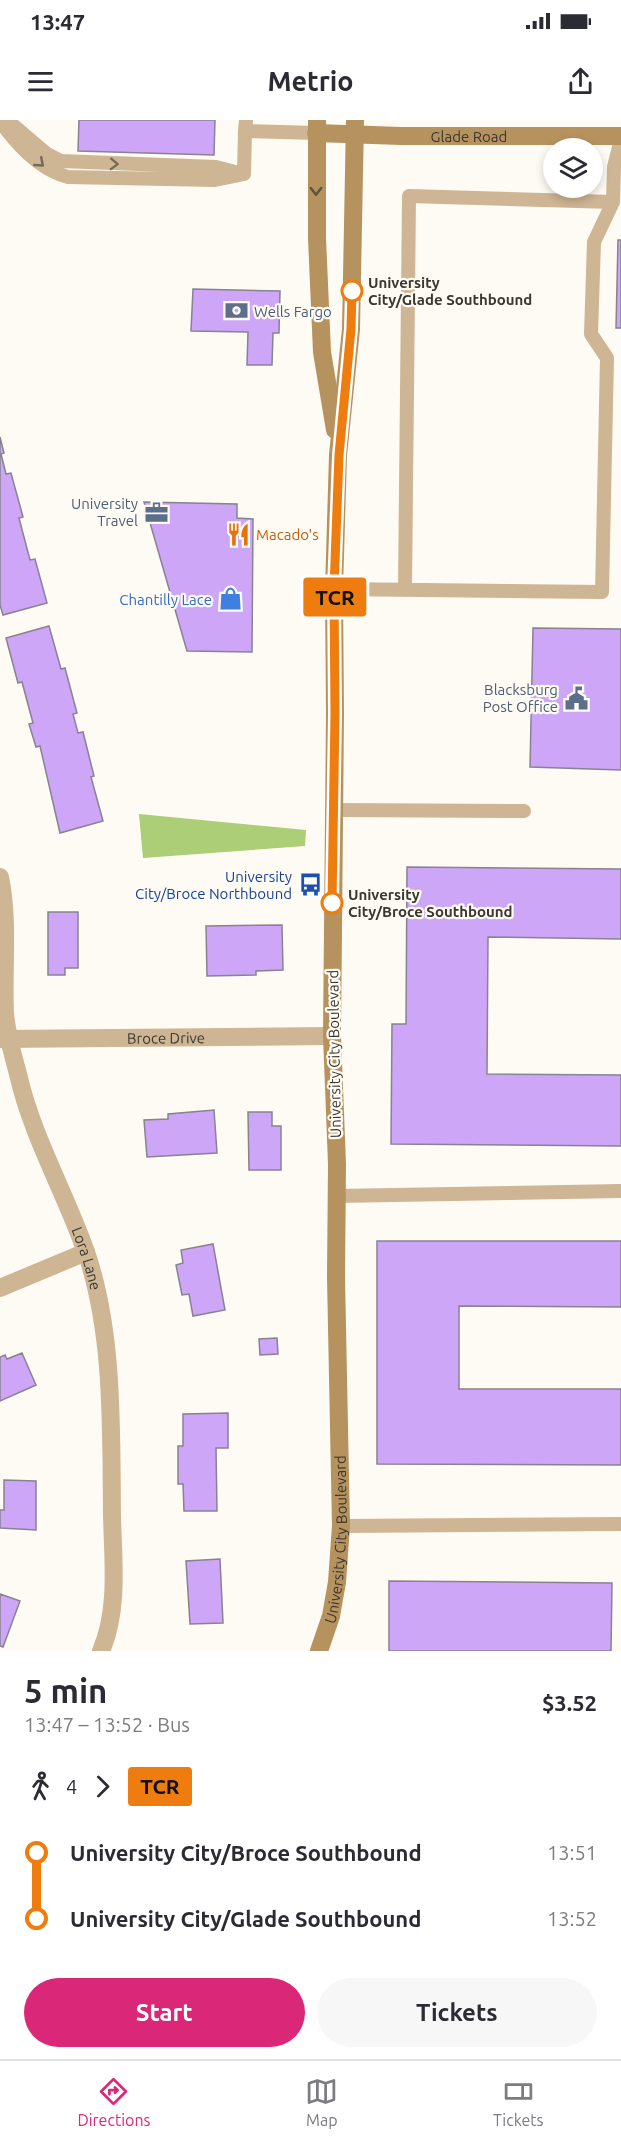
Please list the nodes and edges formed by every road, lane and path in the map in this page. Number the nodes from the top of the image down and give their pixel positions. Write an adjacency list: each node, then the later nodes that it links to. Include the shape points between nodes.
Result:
1 (7, 120): 7 (lane, one-way to 7, via 61,162 216,167)
2 (0, 121): 7 (lane, one-way to 7, via 10,136 44,167 68,177 215,180)
3 (245, 125): 4 (lane); 7 (lane)
4 (316, 126): 5 (main road, Glade Road); 9 (main road, University City Boulevard, one-way to 9, via 322,352)
5 (355, 127): 6 (main road, Glade Road); 9 (main road, University City Boulevard, via 351,329)
6 (621, 138): 8 (lane, via 614,167)
7 (244, 174)
8 (613, 202): 10 (lane, via 409,196); 10 (lane, via 594,242 591,334 607,358 602,592)
9 (339, 455): 11 (main road, University City Boulevard)
10 (405, 588): 11 (lane)
11 (334, 589): 12 (main road, University City Boulevard)
12 (334, 810): 13 (lane); 15 (main road, University City Boulevard)
13 (524, 811)
14 (0, 877): 16 (street, Lora Lane, via 4,898)
15 (332, 1036): 16 (street, Broce Drive); 18 (main road, University City Boulevard)
16 (5, 1039): 19 (street, Lora Lane, via 38,1135)
17 (621, 1191): 18 (lane)
18 (336, 1196): 22 (main road, University City Boulevard)
19 (86, 1252): 20 (street); 23 (street, Lora Lane, via 105,1329 111,1448 113,1588)
20 (0, 1288)
21 (621, 1524): 22 (lane)
22 (341, 1526): 24 (main road, University City Boulevard, via 338,1582)
23 (101, 1651)
24 (319, 1651)

